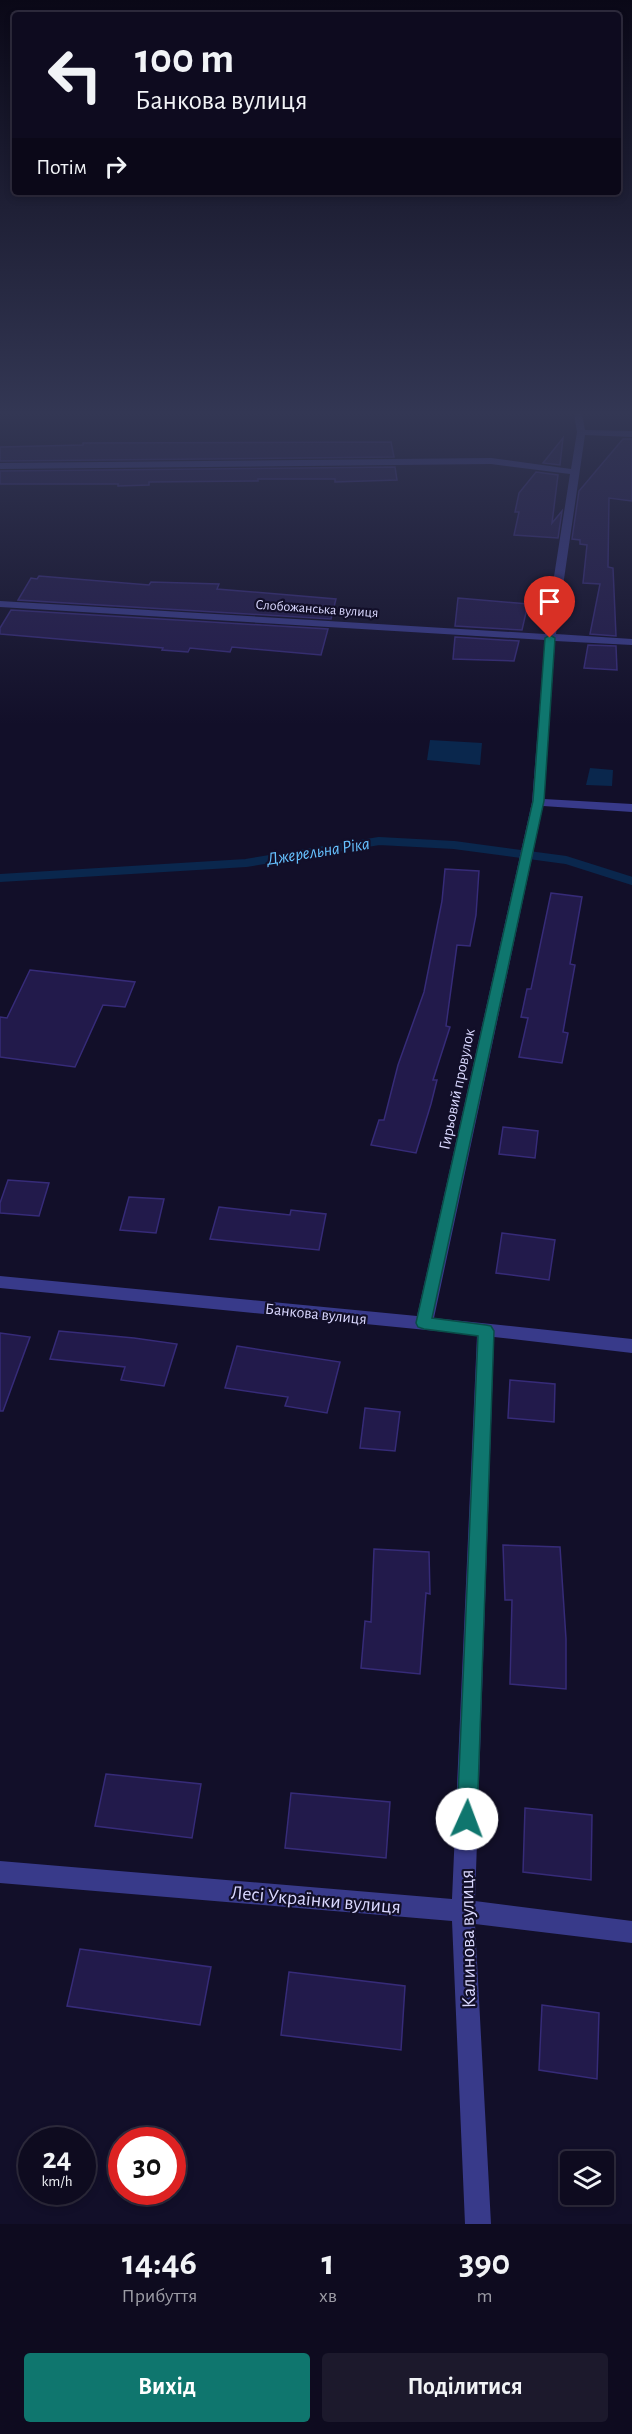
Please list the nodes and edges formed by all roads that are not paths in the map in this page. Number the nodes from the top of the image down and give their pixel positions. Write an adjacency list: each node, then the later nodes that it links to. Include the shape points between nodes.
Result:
1 (568, 518): 3 (street)
2 (0, 604): 3 (street, Слобожанська вулиця)
3 (550, 638): 4 (street, Слобожанська вулиця); 5 (street)
4 (632, 642)
5 (538, 801): 6 (street); 8 (street, Гирьовий провулок)
6 (632, 808)
7 (0, 1282): 8 (street, Банкова вулиця)
8 (424, 1323): 9 (street, Банкова вулиця)
9 (486, 1331): 10 (street, Банкова вулиця); 12 (street, Калинова вулиця)
10 (632, 1347)
11 (0, 1872): 12 (street, Лесі Українки вулиця)
12 (463, 1911): 13 (street, Лесі Українки вулиця); 14 (street, Калинова вулиця)
13 (632, 1932)
14 (478, 2224)

